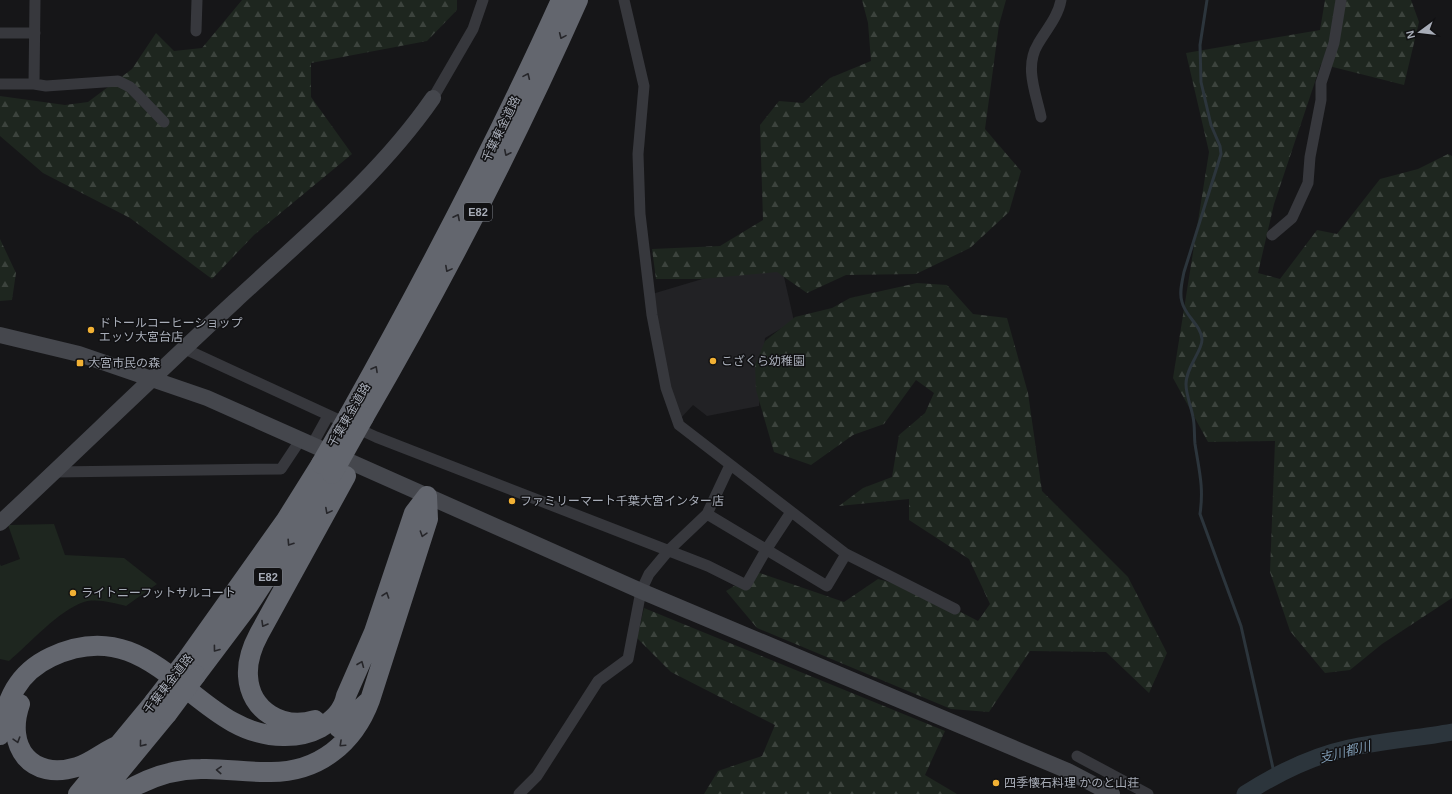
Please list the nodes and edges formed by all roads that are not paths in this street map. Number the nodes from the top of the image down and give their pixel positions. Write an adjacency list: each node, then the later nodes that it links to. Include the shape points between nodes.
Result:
1 (36, 0): 11 (street)
2 (197, 0): 9 (street)
3 (483, 0): 14 (street, via 473,29)
4 (561, 0): 22 (highway, 千葉東金道路 / E82, one-way to 4, via 419,290 519,92)
5 (578, 0): 22 (highway, 千葉東金道路 / E82, one-way to 22, via 496,177 424,314 420,333)
6 (624, 0): 24 (street, via 644,86 638,154 640,214 652,315 666,388 679,425)
7 (1061, 0): 15 (street, via 1057,14 1032,57 1032,83)
8 (1341, 0): 17 (street, via 1334,43 1321,83 1321,100 1310,157 1308,183 1292,218)
9 (196, 31)
10 (0, 33): 11 (street)
11 (35, 33): 13 (street)
12 (0, 84): 13 (street)
13 (34, 84): 16 (street, via 46,86 118,81 130,87)
14 (433, 98): 19 (street, via 392,153 351,195)
15 (1041, 117)
16 (164, 122)
17 (1272, 235)
18 (0, 335): 20 (street, via 79,354)
19 (185, 349): 20 (street); 21 (street)
20 (152, 378): 23 (street, via 207,398); 26 (street)
21 (328, 416): 23 (street); 31 (street)
22 (363, 419): 25 (highway); 25 (highway, 千葉東金道路 / E82, bridge)
23 (307, 442): 26 (street, via 280,469); 27 (street)
24 (730, 465): 28 (street); 29 (street)
25 (333, 471): 36 (highway, one-way to 36, via 252,647 248,676 250,689 264,711 292,723 314,720); 38 (highway, 千葉東金道路 / E82, bridge, via 248,606 191,668)
26 (55, 472): 30 (street)
27 (427, 496): 34 (street); 36 (highway, one-way to 27, via 374,632 414,513); 37 (highway, one-way to 37, via 428,519)
28 (791, 512): 32 (street); 33 (street)
29 (706, 514): 31 (street); 32 (street)
30 (0, 523)
31 (669, 550): 32 (street, via 746,585); 34 (street, via 648,574)
32 (766, 550): 33 (street, via 827,586)
33 (846, 554): 35 (street)
34 (641, 591): 43 (street); 47 (street, via 628,659 598,681 537,776)
35 (955, 609)
36 (346, 696): 39 (highway, via 344,706 337,714 315,730 291,736 267,735 249,729 212,709 162,668 146,659 103,646 76,647 48,658 26,675 8,699)
37 (370, 700): 40 (highway, one-way to 40, via 329,735 311,743 285,748 258,745 230,733 149,676 122,662 108,659 81,659 56,666 34,683 21,702 15,722 15,734 21,751 38,766 57,771 78,767 107,749); 46 (highway, one-way to 46, via 363,717 346,741 329,755 306,766 272,772 201,769 184,771 150,779)
38 (161, 708): 40 (highway, 千葉東金道路 / E82); 45 (highway, 千葉東金道路 / E82, one-way to 45)
39 (0, 734)
40 (121, 744): 44 (highway, 千葉東金道路 / E82)
41 (1077, 756): 42 (street)
42 (1087, 762): 43 (street); 49 (street)
43 (1074, 774): 48 (street)
44 (78, 794)
45 (102, 794)
46 (121, 794)
47 (519, 794)
48 (1112, 794)
49 (1148, 794)

